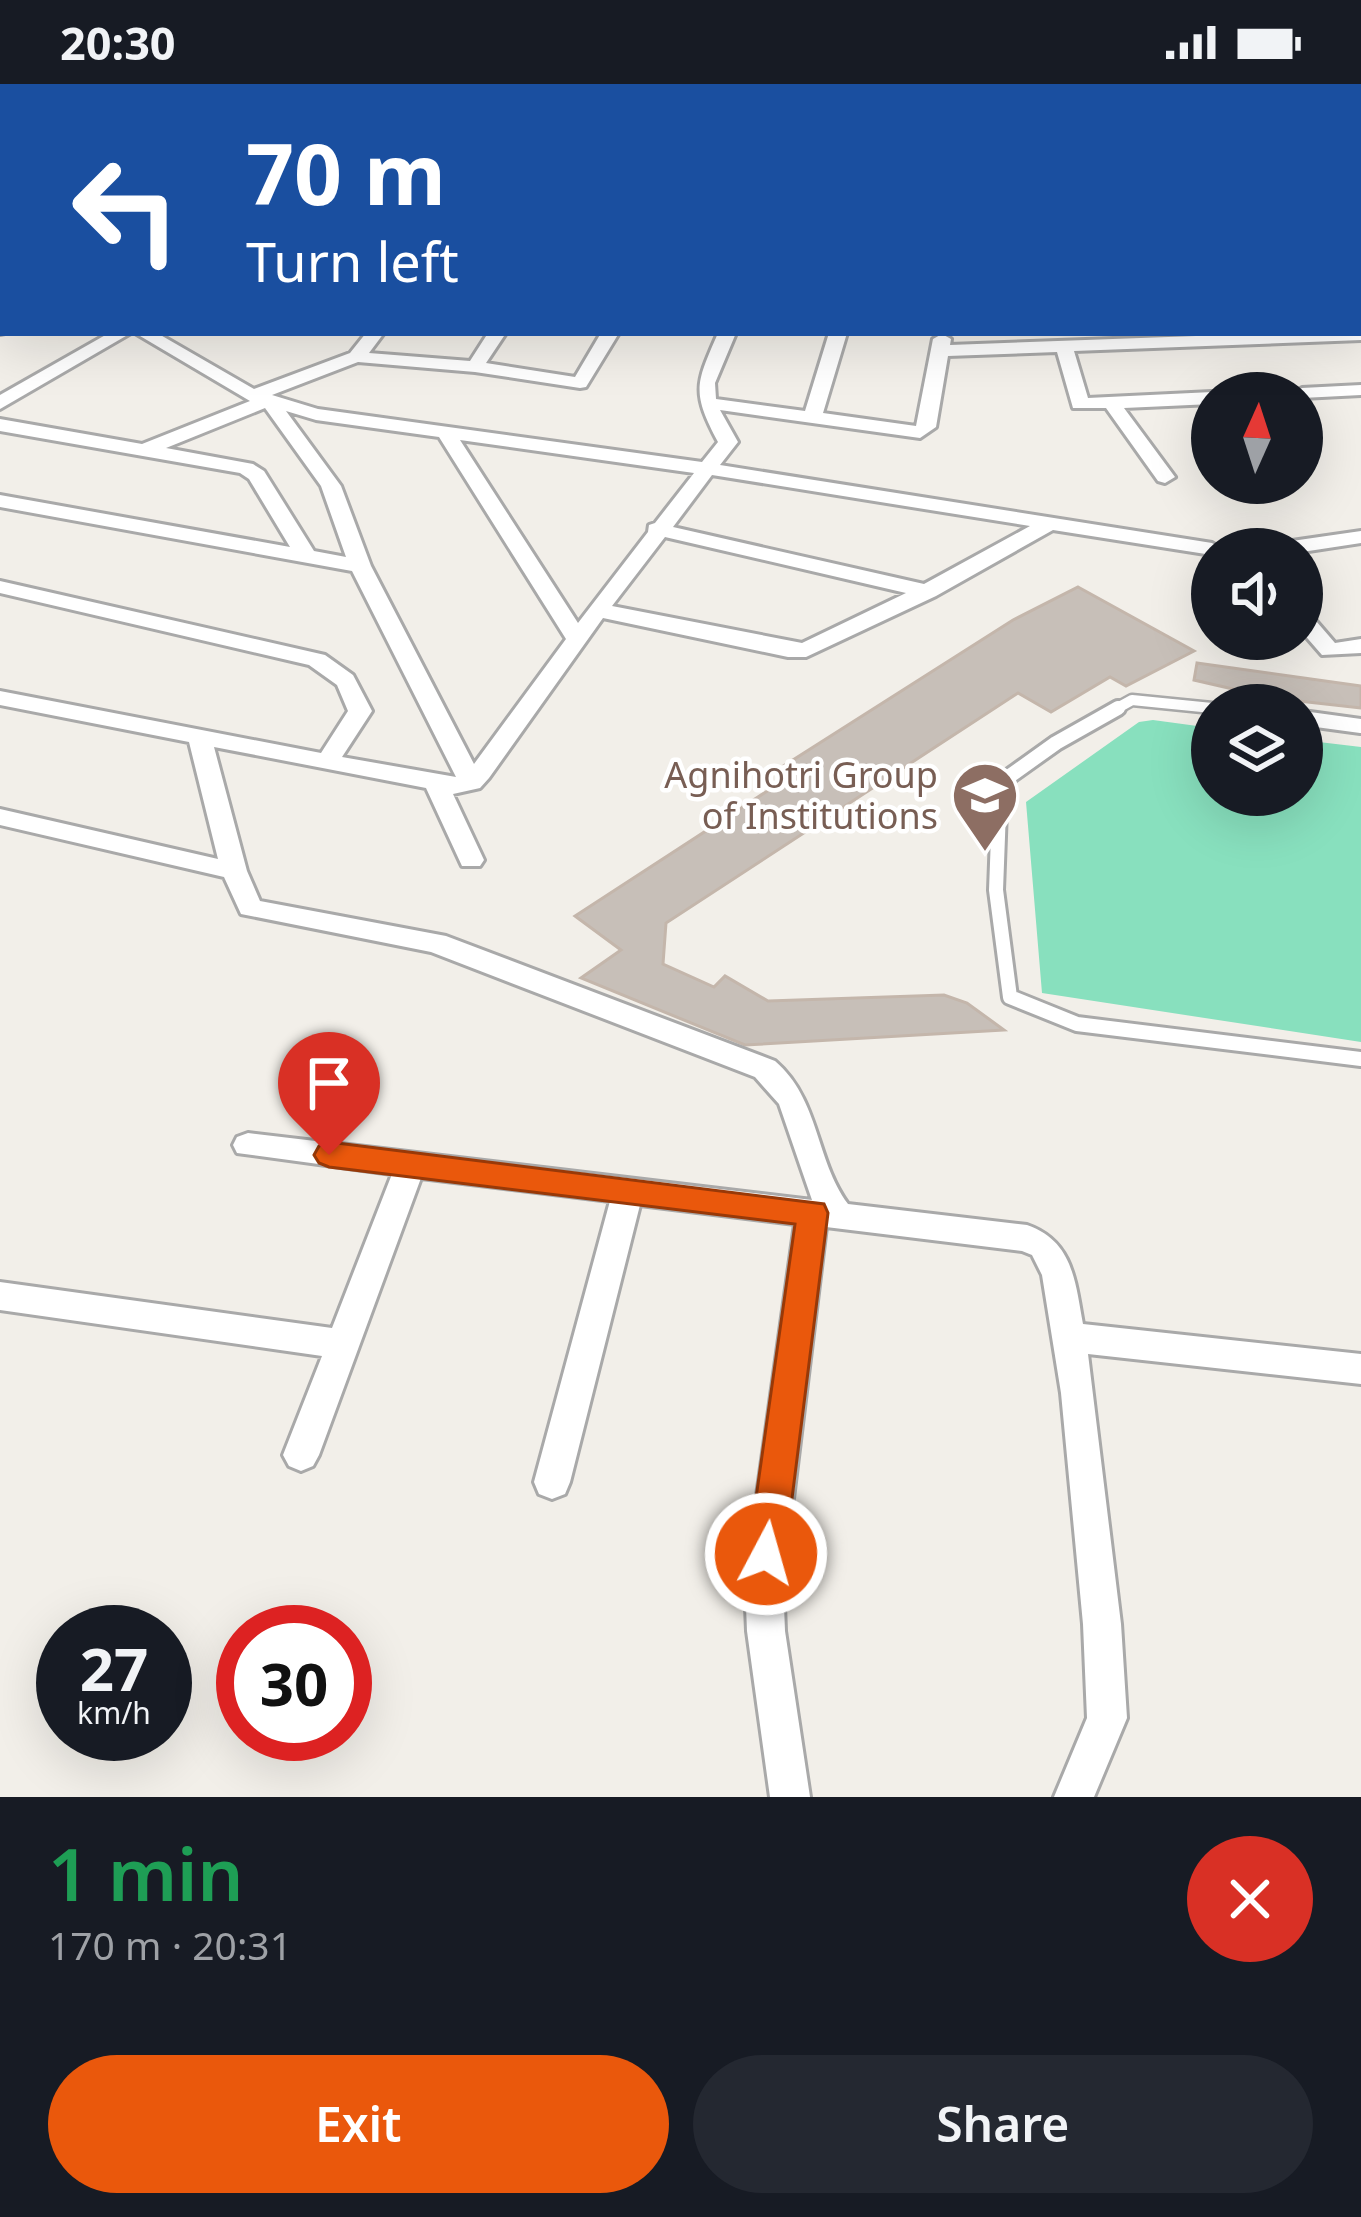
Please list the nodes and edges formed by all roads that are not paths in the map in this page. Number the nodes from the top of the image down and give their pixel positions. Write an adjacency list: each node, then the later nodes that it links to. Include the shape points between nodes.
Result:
1 (117, 336): 17 (street)
2 (150, 336): 16 (street)
3 (373, 336): 11 (street)
4 (495, 336): 12 (street)
5 (608, 336): 12 (street, via 580,383)
6 (726, 336): 18 (street, via 707,378)
7 (837, 336): 20 (street)
8 (1340, 336): 10 (street)
9 (942, 342): 10 (street); 20 (street, via 925,430)
10 (1065, 349): 19 (street, via 1080,404)
11 (356, 356): 12 (street); 16 (street)
12 (475, 367)
13 (1361, 390): 14 (street)
14 (1323, 392)
15 (1191, 399): 19 (street)
16 (257, 401): 22 (street); 23 (street); 33 (street, via 331,486)
17 (0, 403)
18 (707, 403): 20 (street); 24 (street, via 728,442)
19 (1112, 404): 25 (street)
20 (813, 414)
21 (0, 425): 23 (street)
22 (448, 436): 24 (street); 37 (street)
23 (144, 450): 32 (street, via 257,475)
24 (703, 468): 27 (street); 28 (street)
25 (1165, 477)
26 (0, 501): 32 (street)
27 (1049, 524): 31 (street); 35 (street)
28 (656, 529): 35 (street); 36 (street)
29 (1361, 537): 30 (street)
30 (1323, 542)
31 (1191, 546)
32 (310, 557): 33 (street)
33 (355, 565): 46 (street)
34 (0, 587): 45 (street, via 317,660 356,693 360,711)
35 (928, 591): 36 (street, via 797,651)
36 (598, 610): 37 (street)
37 (577, 639): 46 (street)
38 (1323, 642): 39 (street, via 1330,650)
39 (1361, 646)
40 (0, 698): 44 (street)
41 (1191, 706): 51 (lane, via 1132,700 1000,783 992,832 1010,997 1077,1024)
42 (1323, 721): 43 (lane)
43 (1361, 726)
44 (200, 739): 45 (street); 50 (street)
45 (325, 764): 47 (street)
46 (471, 782): 47 (street)
47 (436, 785): 49 (street)
48 (0, 818): 50 (street)
49 (471, 860)
50 (234, 871): 55 (street, via 257,912 436,943 765,1069 803,1126 829,1202)
51 (1361, 1059)
52 (248, 1145): 53 (street)
53 (411, 1164): 54 (street); 58 (street)
54 (628, 1191): 55 (street); 61 (street)
55 (826, 1215): 57 (street, via 1043,1246 1058,1275); 62 (street, via 764,1581)
56 (0, 1296): 58 (street)
57 (1069, 1337): 59 (street); 63 (street, via 1107,1718)
58 (343, 1344): 60 (street)
59 (1361, 1369)
60 (301, 1455)
61 (552, 1482)
62 (790, 1797)
63 (1074, 1797)

